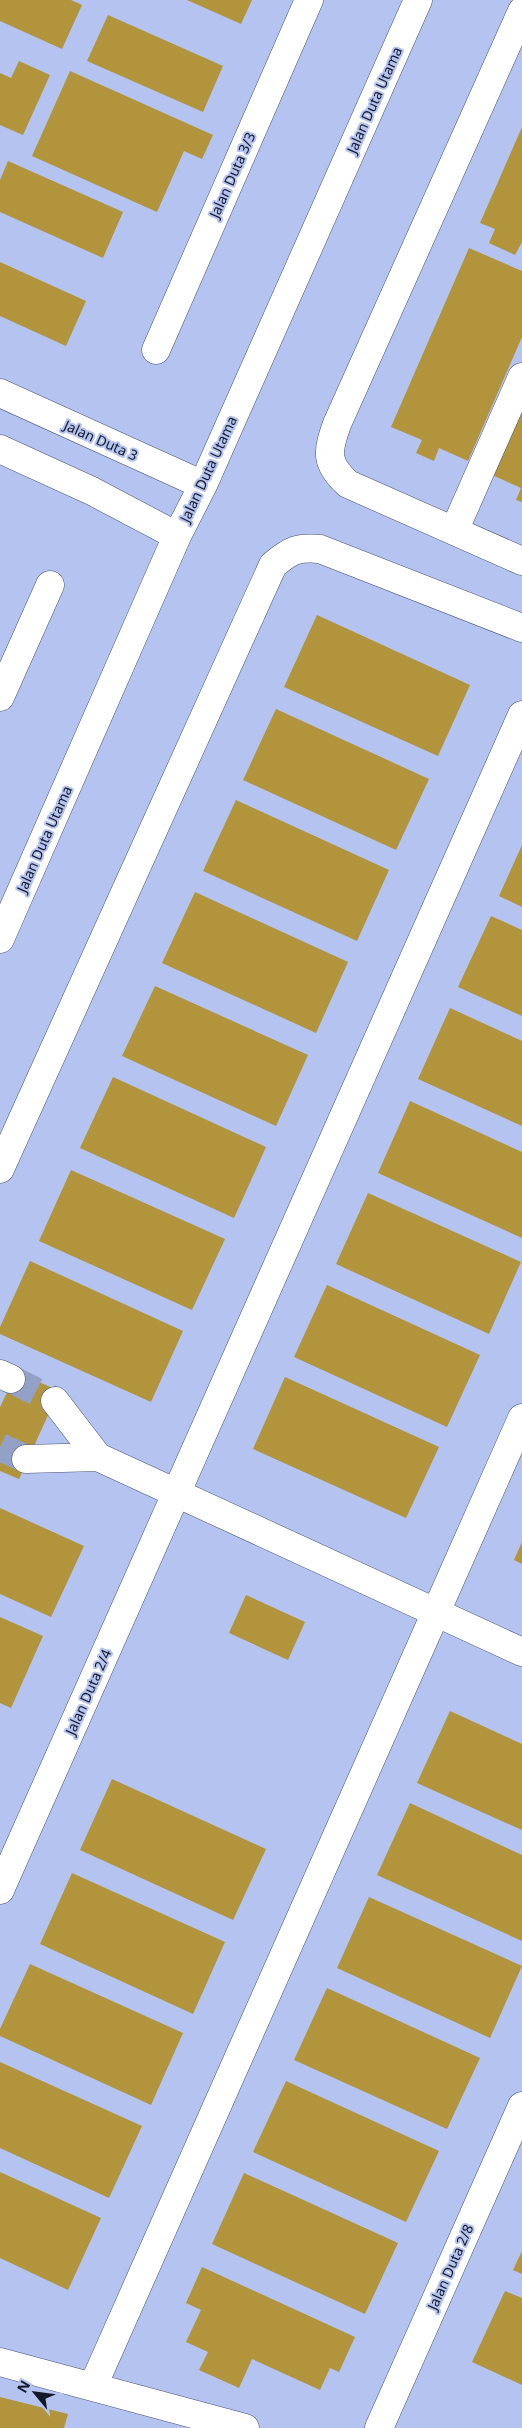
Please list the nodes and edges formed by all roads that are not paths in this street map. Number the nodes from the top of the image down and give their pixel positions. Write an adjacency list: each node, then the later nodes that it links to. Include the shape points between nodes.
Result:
1 (309, 0): 4 (street, Jalan Duta 3/3)
2 (418, 0): 8 (street, Jalan Duta Utama)
3 (522, 11): 9 (street, via 331,441 329,458 336,473 348,484)
4 (156, 350)
5 (522, 377): 9 (street)
6 (0, 393): 8 (street, Jalan Duta 3)
7 (0, 449): 10 (street, via 92,491)
8 (203, 485): 10 (street, Jalan Duta Utama)
9 (454, 531): 11 (street)
10 (177, 536): 16 (street, Jalan Duta Utama)
11 (522, 561)
12 (50, 585): 14 (street)
13 (522, 628): 17 (street, via 320,548 301,548 287,553 273,565)
14 (0, 697)
15 (522, 715): 22 (street, Jalan Duta 2/4)
16 (0, 939)
17 (0, 1169)
18 (55, 1401): 20 (street)
19 (522, 1418): 23 (street)
20 (98, 1457): 21 (street); 22 (street)
21 (26, 1459)
22 (176, 1494): 23 (street); 25 (street, Jalan Duta 2/4)
23 (437, 1613): 24 (street); 28 (street)
24 (522, 1652)
25 (0, 1890)
26 (522, 2106): 30 (street, Jalan Duta 2/8)
27 (0, 2362): 28 (street)
28 (93, 2386): 29 (street)
29 (245, 2428)
30 (379, 2428)

